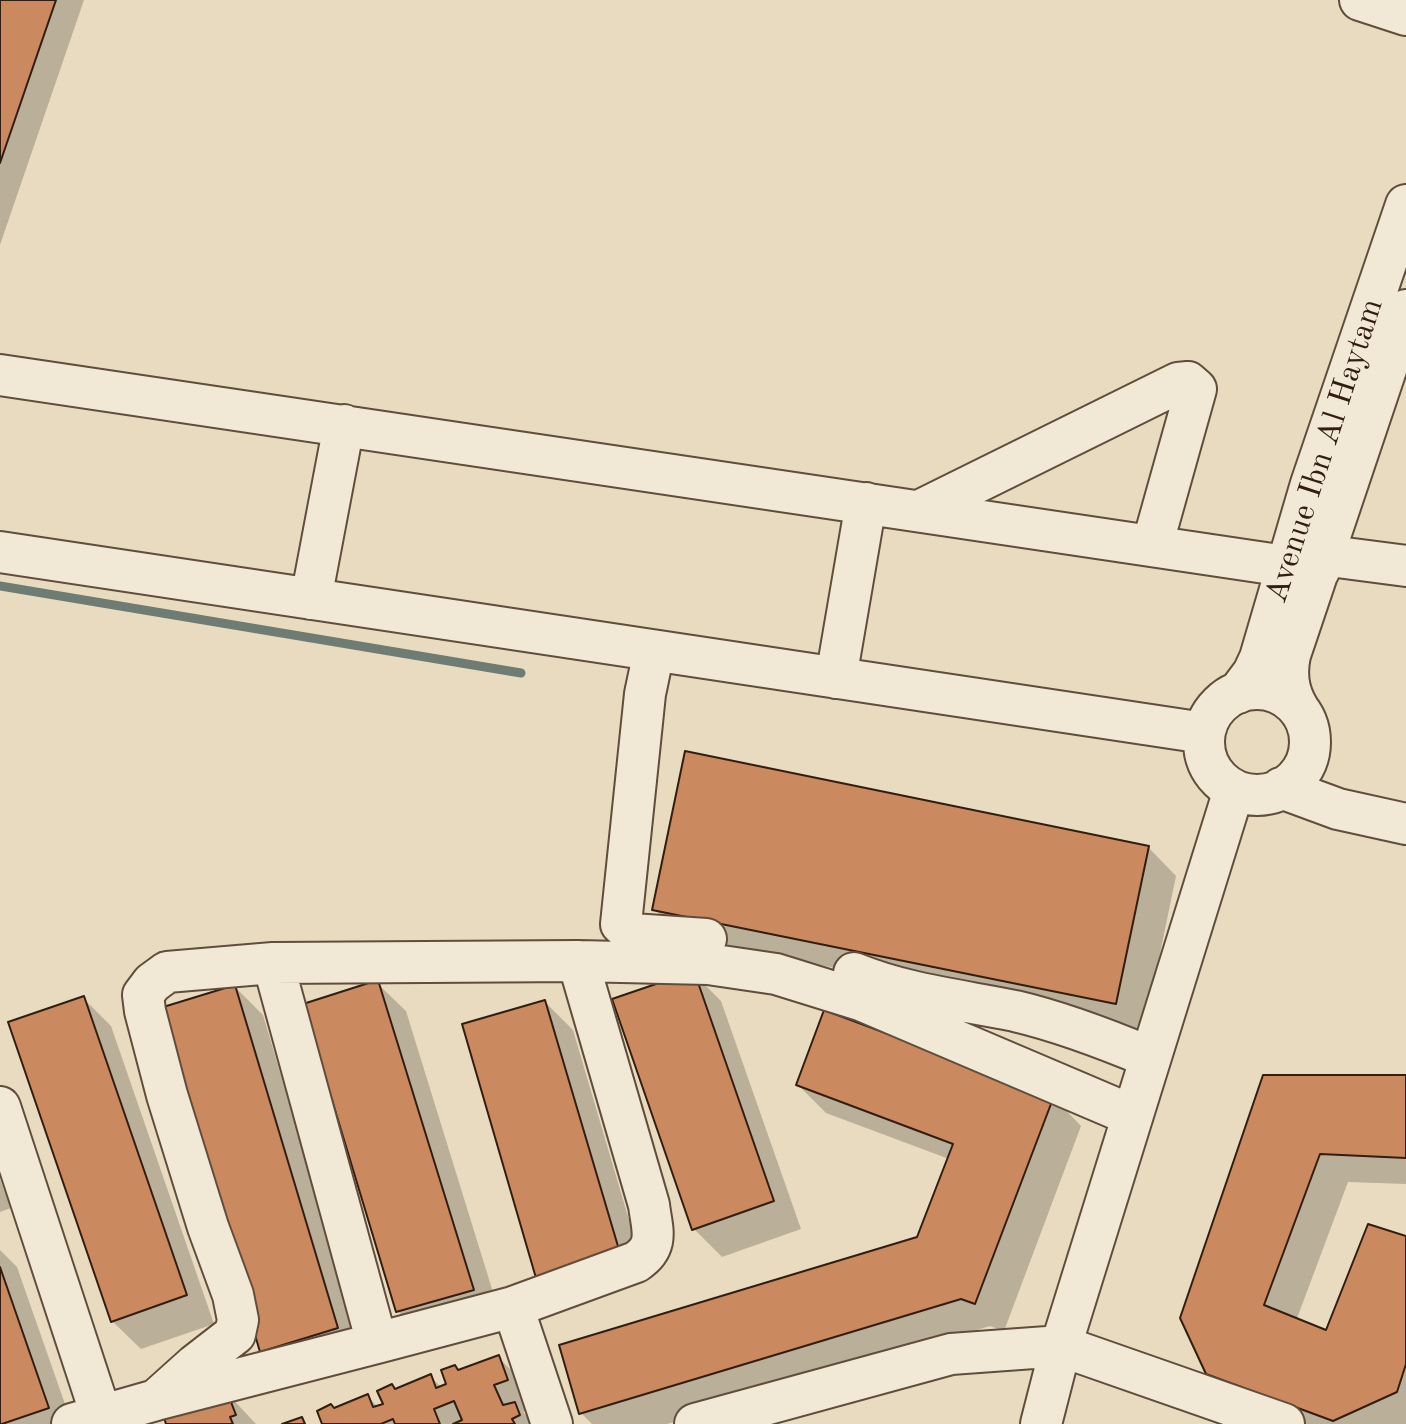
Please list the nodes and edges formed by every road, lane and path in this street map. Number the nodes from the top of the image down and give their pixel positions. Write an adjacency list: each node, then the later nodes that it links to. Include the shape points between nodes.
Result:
1 (1360, 0): 2 (street)
2 (1406, 15)
3 (1406, 205): 11 (street, Avenue Ibn Al Haytam)
4 (1406, 310): 11 (street, Avenue Ibn Al Haytam)
5 (0, 375): 6 (street)
6 (344, 425): 7 (street); 14 (street)
7 (866, 503): 8 (street); 16 (street)
8 (919, 511): 10 (street); 10 (street, via 1188,382 1196,389)
9 (1406, 542): 11 (street)
10 (1152, 546): 11 (street)
11 (1309, 550): 13 (street); 17 (street, Avenue Ibn Al Haytam, via 1253,673); 18 (street, Avenue Ibn Al Haytam, via 1288,664 1289,690)
12 (0, 552): 14 (street)
13 (1406, 566)
14 (311, 599): 15 (street)
15 (654, 651): 16 (street); 24 (street, via 621,924 632,934)
16 (836, 678): 19 (street)
17 (1238, 693): 18 (street, via 1248,689 1281,694); 19 (street, via 1219,704)
18 (1304, 717): 20 (street, via 1309,741)
19 (1204, 733): 21 (street, via 1210,768)
20 (1293, 777): 21 (street, via 1266,794); 22 (street, via 1342,783); 23 (street, via 1338,809)
21 (1234, 790): 27 (street)
22 (1406, 801)
23 (1406, 824)
24 (709, 952): 25 (street); 27 (street, via 773,947 875,982 1061,1023); 29 (street, via 863,1001)
25 (578, 961): 26 (street); 31 (street, via 649,1205 652,1243 636,1262)
26 (273, 963): 32 (street); 34 (street, via 167,972 143,995 167,1095 238,1320 235,1334)
27 (1149, 1057): 29 (street)
28 (0, 1107): 30 (street)
29 (1131, 1115): 33 (street)
30 (16, 1209): 35 (street)
31 (513, 1307): 32 (street); 36 (street)
32 (377, 1343): 34 (street)
33 (1061, 1346): 37 (street, via 951,1354); 38 (street); 39 (street)
34 (156, 1400): 35 (street)
35 (92, 1421)
36 (552, 1424)
37 (695, 1424)
38 (1041, 1424)
39 (1284, 1424)

